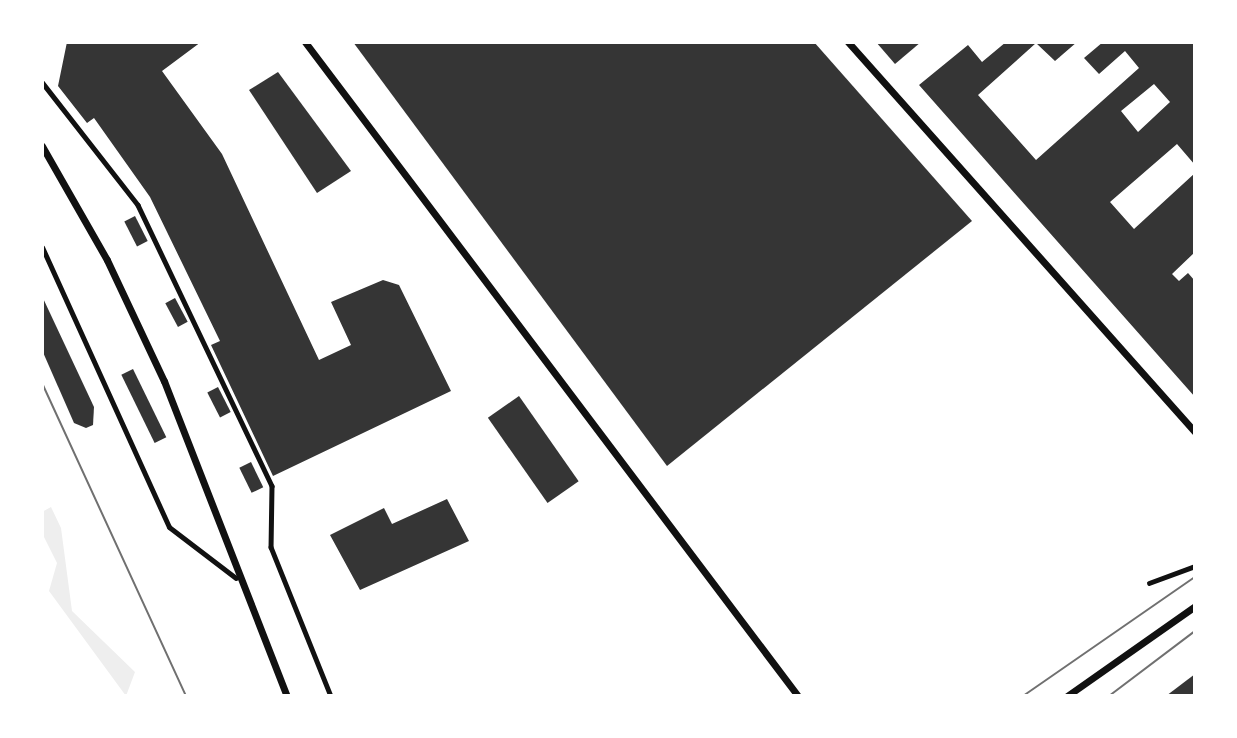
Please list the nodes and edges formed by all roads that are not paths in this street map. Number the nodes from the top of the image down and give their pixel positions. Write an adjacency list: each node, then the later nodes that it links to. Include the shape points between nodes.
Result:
1 (305, 42): 9 (street)
2 (848, 42): 5 (street)
3 (42, 146): 6 (street, via 107,260 164,381)
4 (42, 247): 6 (lane, via 169,527)
5 (1195, 432)
6 (236, 578): 8 (street)
7 (1195, 606): 10 (street)
8 (287, 696)
9 (798, 696)
10 (1067, 696)

